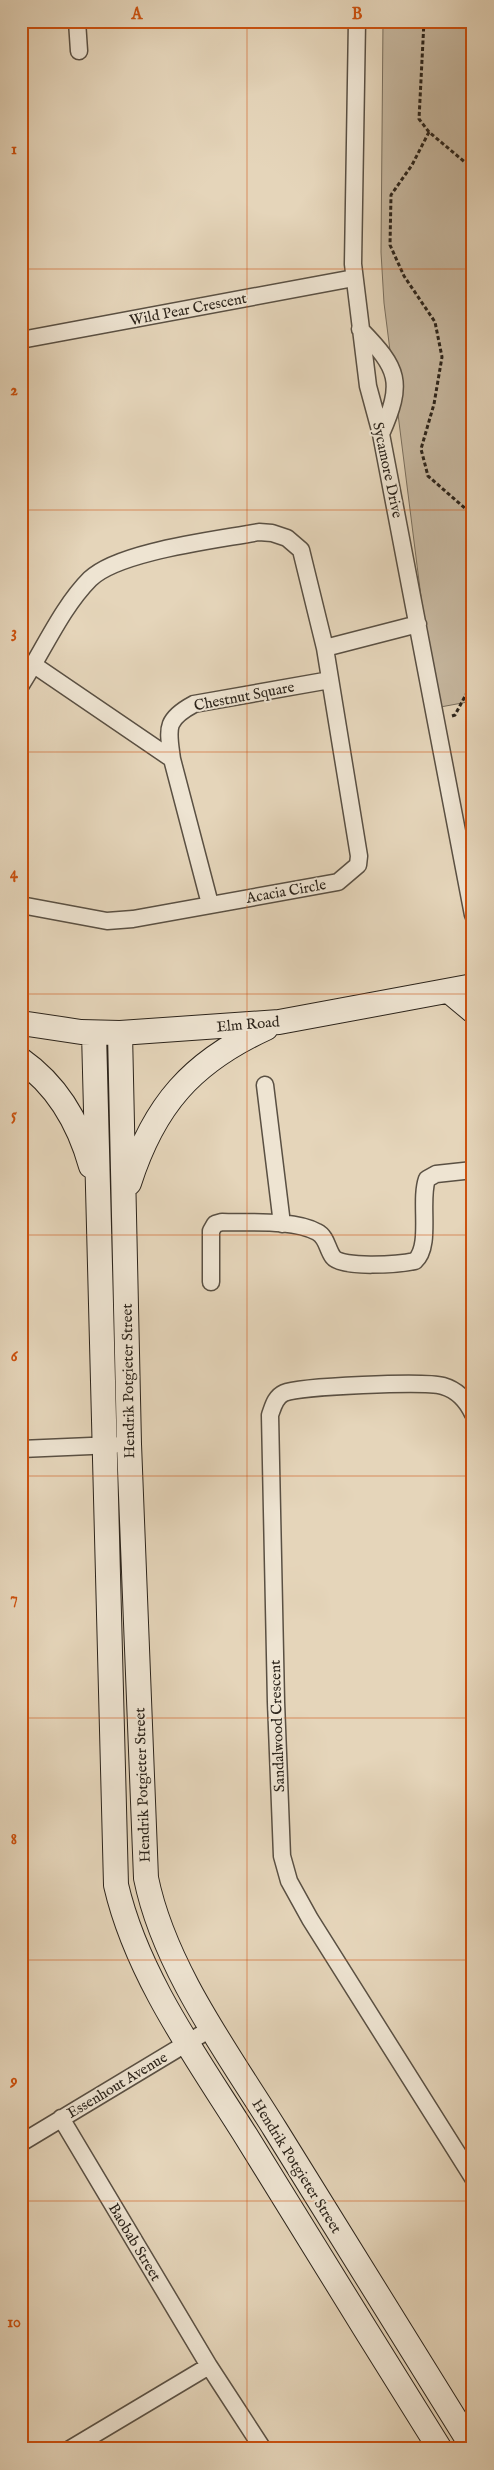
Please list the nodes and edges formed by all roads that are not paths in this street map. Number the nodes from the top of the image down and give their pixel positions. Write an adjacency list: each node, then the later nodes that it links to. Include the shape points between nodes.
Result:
1 (77, 21): 3 (street)
2 (357, 21): 4 (street, Sycamore Drive)
3 (79, 51)
4 (354, 278): 5 (street, Sycamore Drive); 6 (street, Wild Pear Crescent)
5 (360, 329): 7 (street, Sycamore Drive, via 368,386); 7 (street, via 387,360 395,375 389,416)
6 (21, 340)
7 (382, 434): 8 (street, Sycamore Drive)
8 (418, 624): 9 (street); 16 (street, Sycamore Drive)
9 (325, 648): 10 (street, Acacia Circle, via 301,550 287,538 259,532 114,562 91,578 74,599); 11 (street, Acacia Circle)
10 (34, 665): 12 (street, Acacia Circle); 13 (street)
11 (330, 680): 13 (street, Chestnut Square, via 194,704 177,713 171,722); 14 (street, Acacia Circle, via 357,832 358,865 338,882)
12 (21, 685)
13 (172, 760): 14 (street, Chestnut Square)
14 (210, 904): 15 (street, Acacia Circle, via 107,921)
15 (21, 905)
16 (473, 915)
17 (473, 986): 18 (street, Elm Road)
18 (449, 990): 19 (street); 20 (street, Elm Road)
19 (473, 1011)
20 (279, 1022): 23 (street, Elm Road); 27 (street, via 219,1054 178,1088 148,1135)
21 (21, 1023): 22 (street, Elm Road)
22 (94, 1033): 23 (street, Elm Road); 28 (street, Hendrik Potgieter Street)
23 (120, 1033): 27 (street, Hendrik Potgieter Street)
24 (21, 1060): 28 (street, via 44,1079 73,1117 84,1141)
25 (265, 1085): 29 (street)
26 (473, 1170): 29 (street, via 436,1174 427,1179 424,1243 421,1255 415,1261 341,1263 317,1232)
27 (125, 1196): 32 (street, Hendrik Potgieter Street)
28 (100, 1209): 33 (street, Hendrik Potgieter Street)
29 (282, 1224): 30 (street, via 222,1222 212,1227)
30 (211, 1282)
31 (473, 1414): 39 (street, Sandalwood Crescent, via 467,1402 449,1389 435,1385 303,1388 283,1394 270,1415 282,1856 289,1881 310,1919)
32 (129, 1444): 33 (street); 35 (street, Hendrik Potgieter Street, via 146,1878 164,1941)
33 (103, 1445): 34 (street); 36 (street, Hendrik Potgieter Street, via 116,1885 136,1950)
34 (21, 1449)
35 (212, 2028): 36 (street, Essenhout Avenue); 41 (street, Hendrik Potgieter Street)
36 (188, 2043): 37 (street, Essenhout Avenue); 44 (street, Hendrik Potgieter Street)
37 (61, 2118): 38 (street, Essenhout Avenue); 40 (street, Baobab Street)
38 (21, 2143)
39 (473, 2178)
40 (209, 2366): 42 (street); 43 (street, Baobab Street)
41 (473, 2448)
42 (70, 2449)
43 (263, 2449)
44 (440, 2449)

